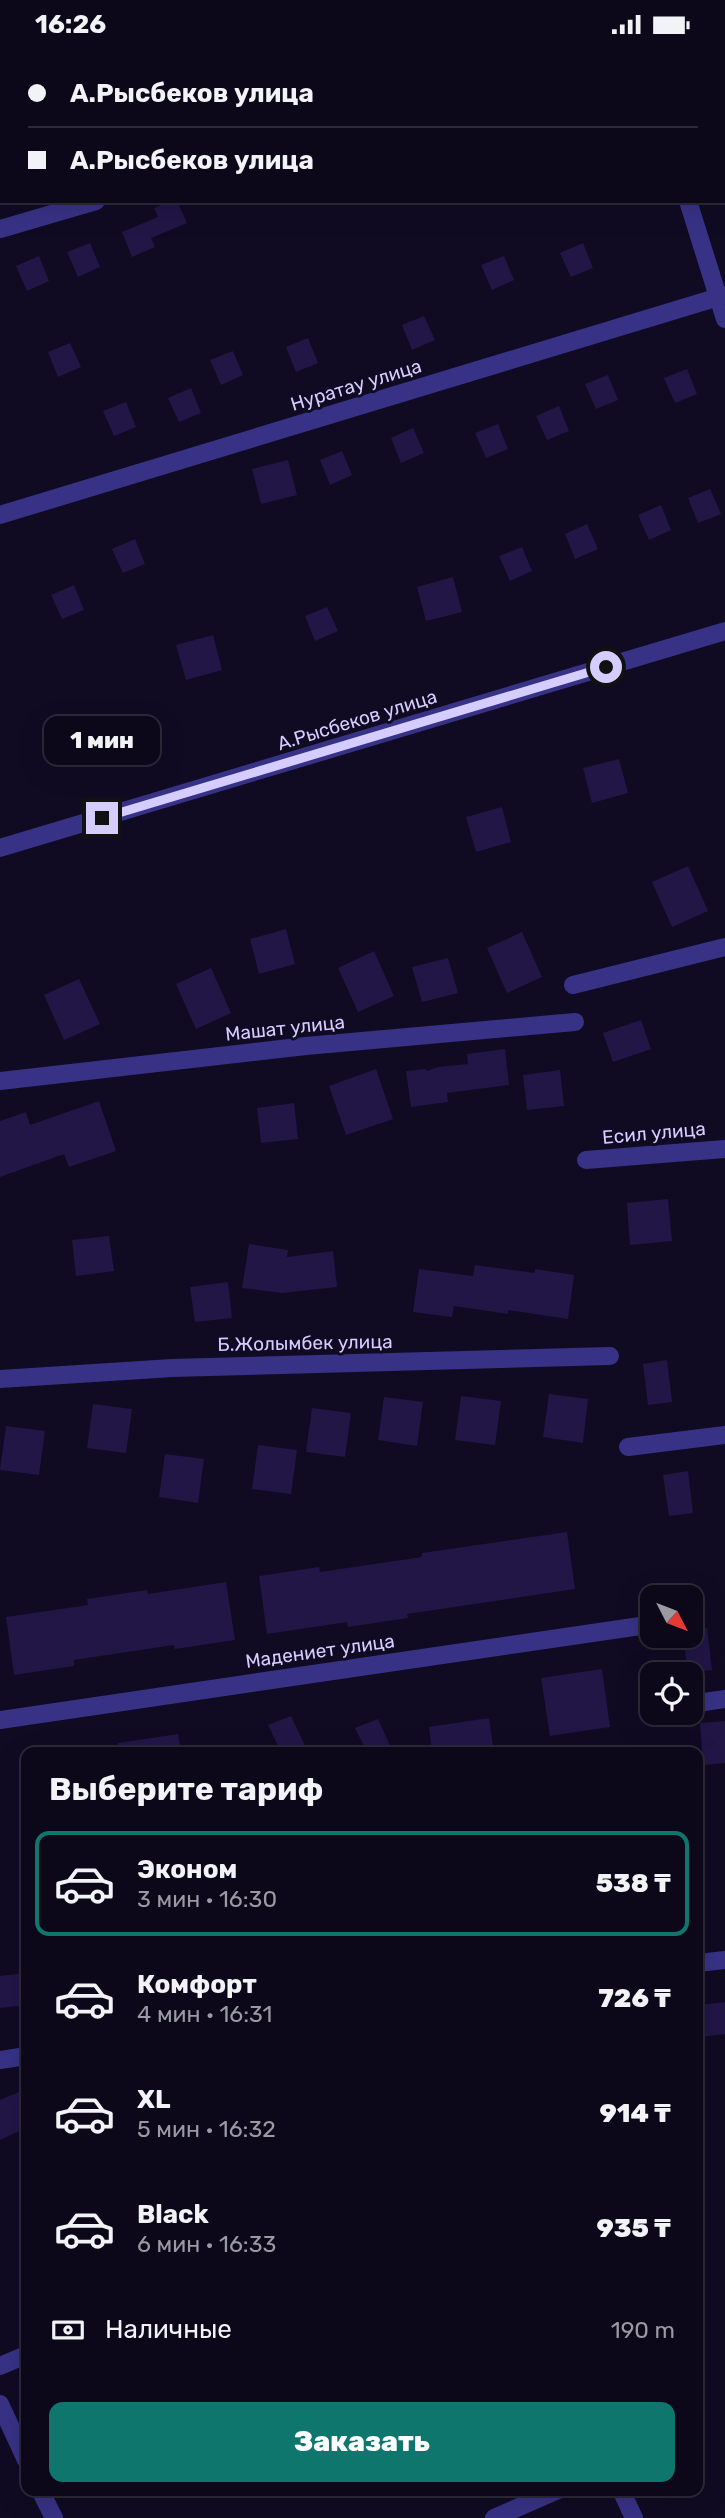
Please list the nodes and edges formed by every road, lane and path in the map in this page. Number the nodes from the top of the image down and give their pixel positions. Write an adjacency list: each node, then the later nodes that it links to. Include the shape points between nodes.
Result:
1 (89, 203): 3 (street)
2 (689, 203): 4 (street)
3 (0, 229)
4 (722, 296): 5 (street); 6 (street, Нуратау улица)
5 (725, 319)
6 (0, 515)
7 (725, 631): 8 (street, А.Рысбеков улица)
8 (0, 848)
9 (725, 947): 10 (street)
10 (573, 985)
11 (575, 1022): 12 (street, Машат улица, via 306,1046)
12 (0, 1081)
13 (725, 1149): 14 (street, Есил улица)
14 (586, 1160)
15 (610, 1356): 16 (street, Б.Жолымбек улица, via 172,1368)
16 (0, 1378)
17 (725, 1435): 18 (street)
18 (628, 1447)
19 (640, 1626): 22 (street, Мадениет улица)
20 (725, 1699): 21 (street)
21 (703, 1702)
22 (0, 1720)
23 (725, 1960): 24 (street)
24 (703, 1962)
25 (21, 2057): 26 (street)
26 (0, 2060)
27 (21, 2357): 28 (street)
28 (0, 2366)
29 (0, 2404): 30 (street)
30 (21, 2449)
31 (43, 2496): 34 (street)
32 (544, 2496): 35 (street)
33 (624, 2496): 36 (street)
34 (54, 2518)
35 (494, 2518)
36 (634, 2518)

